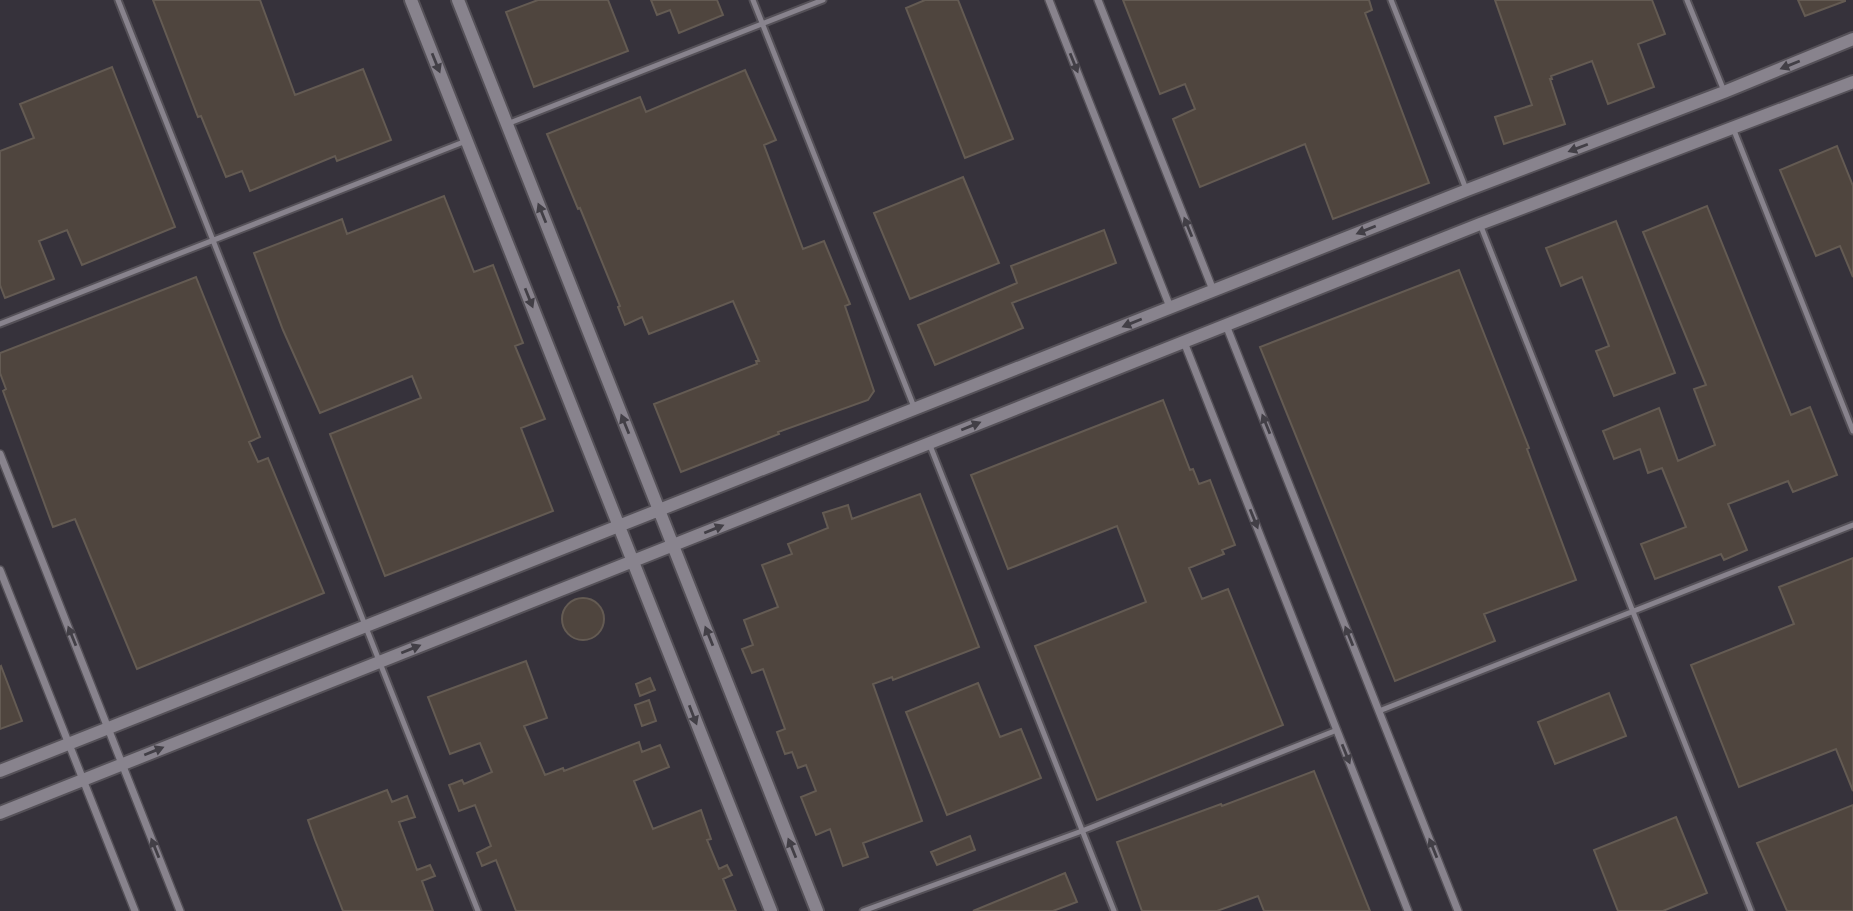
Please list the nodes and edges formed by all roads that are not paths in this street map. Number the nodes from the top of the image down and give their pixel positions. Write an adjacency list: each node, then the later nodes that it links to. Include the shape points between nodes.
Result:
1 (118, 0): 19 (lane)
2 (411, 0): 16 (street, one-way to 16)
3 (458, 0): 14 (street)
4 (753, 0): 10 (lane)
5 (822, 0): 10 (lane)
6 (1049, 0): 21 (street, one-way to 21)
7 (1098, 0): 20 (street, one-way to 7)
8 (1391, 0): 17 (lane)
9 (1687, 0): 13 (lane)
10 (763, 24): 14 (lane); 25 (lane)
11 (1853, 39): 13 (street, one-way to 13)
12 (1853, 82): 15 (street)
13 (1724, 92): 17 (street, one-way to 17)
14 (507, 124): 29 (street, one-way to 14)
15 (1733, 128): 18 (street); 26 (lane)
16 (467, 140): 19 (lane); 31 (street, one-way to 31)
17 (1466, 190): 20 (street, one-way to 20)
18 (1480, 224): 23 (street); 35 (lane)
19 (213, 240): 22 (lane); 36 (lane)
20 (1213, 290): 21 (street)
21 (1170, 307): 25 (street, one-way to 25)
22 (0, 324)
23 (1226, 325): 24 (street); 38 (street, one-way to 23)
24 (1184, 342): 27 (street, one-way to 24); 40 (street, one-way to 40)
25 (915, 408): 29 (street)
26 (1853, 431)
27 (929, 443): 32 (street, one-way to 27); 46 (lane)
28 (0, 454): 39 (street, one-way to 28)
29 (659, 510): 31 (street); 32 (street)
30 (1853, 525): 35 (lane)
31 (619, 526): 33 (street); 36 (street)
32 (673, 545): 33 (street); 51 (street, one-way to 32)
33 (633, 561): 37 (street, one-way to 33); 50 (street, one-way to 50)
34 (0, 570): 41 (street)
35 (1633, 611): 38 (lane); 56 (lane)
36 (365, 626): 37 (lane); 39 (street)
37 (379, 662): 42 (street, one-way to 37); 49 (lane)
38 (1379, 711): 55 (street, one-way to 38)
39 (108, 728): 41 (street); 42 (street)
40 (1337, 730): 46 (lane); 54 (street, one-way to 54)
41 (69, 744): 43 (street); 44 (street)
42 (122, 764): 44 (street); 48 (street, one-way to 42)
43 (0, 771)
44 (83, 780): 45 (street); 47 (street)
45 (0, 813)
46 (1082, 831): 52 (lane); 53 (lane)
47 (135, 911)
48 (180, 911)
49 (478, 911)
50 (771, 911)
51 (817, 911)
52 (863, 911)
53 (1114, 911)
54 (1408, 911)
55 (1458, 911)
56 (1751, 911)

